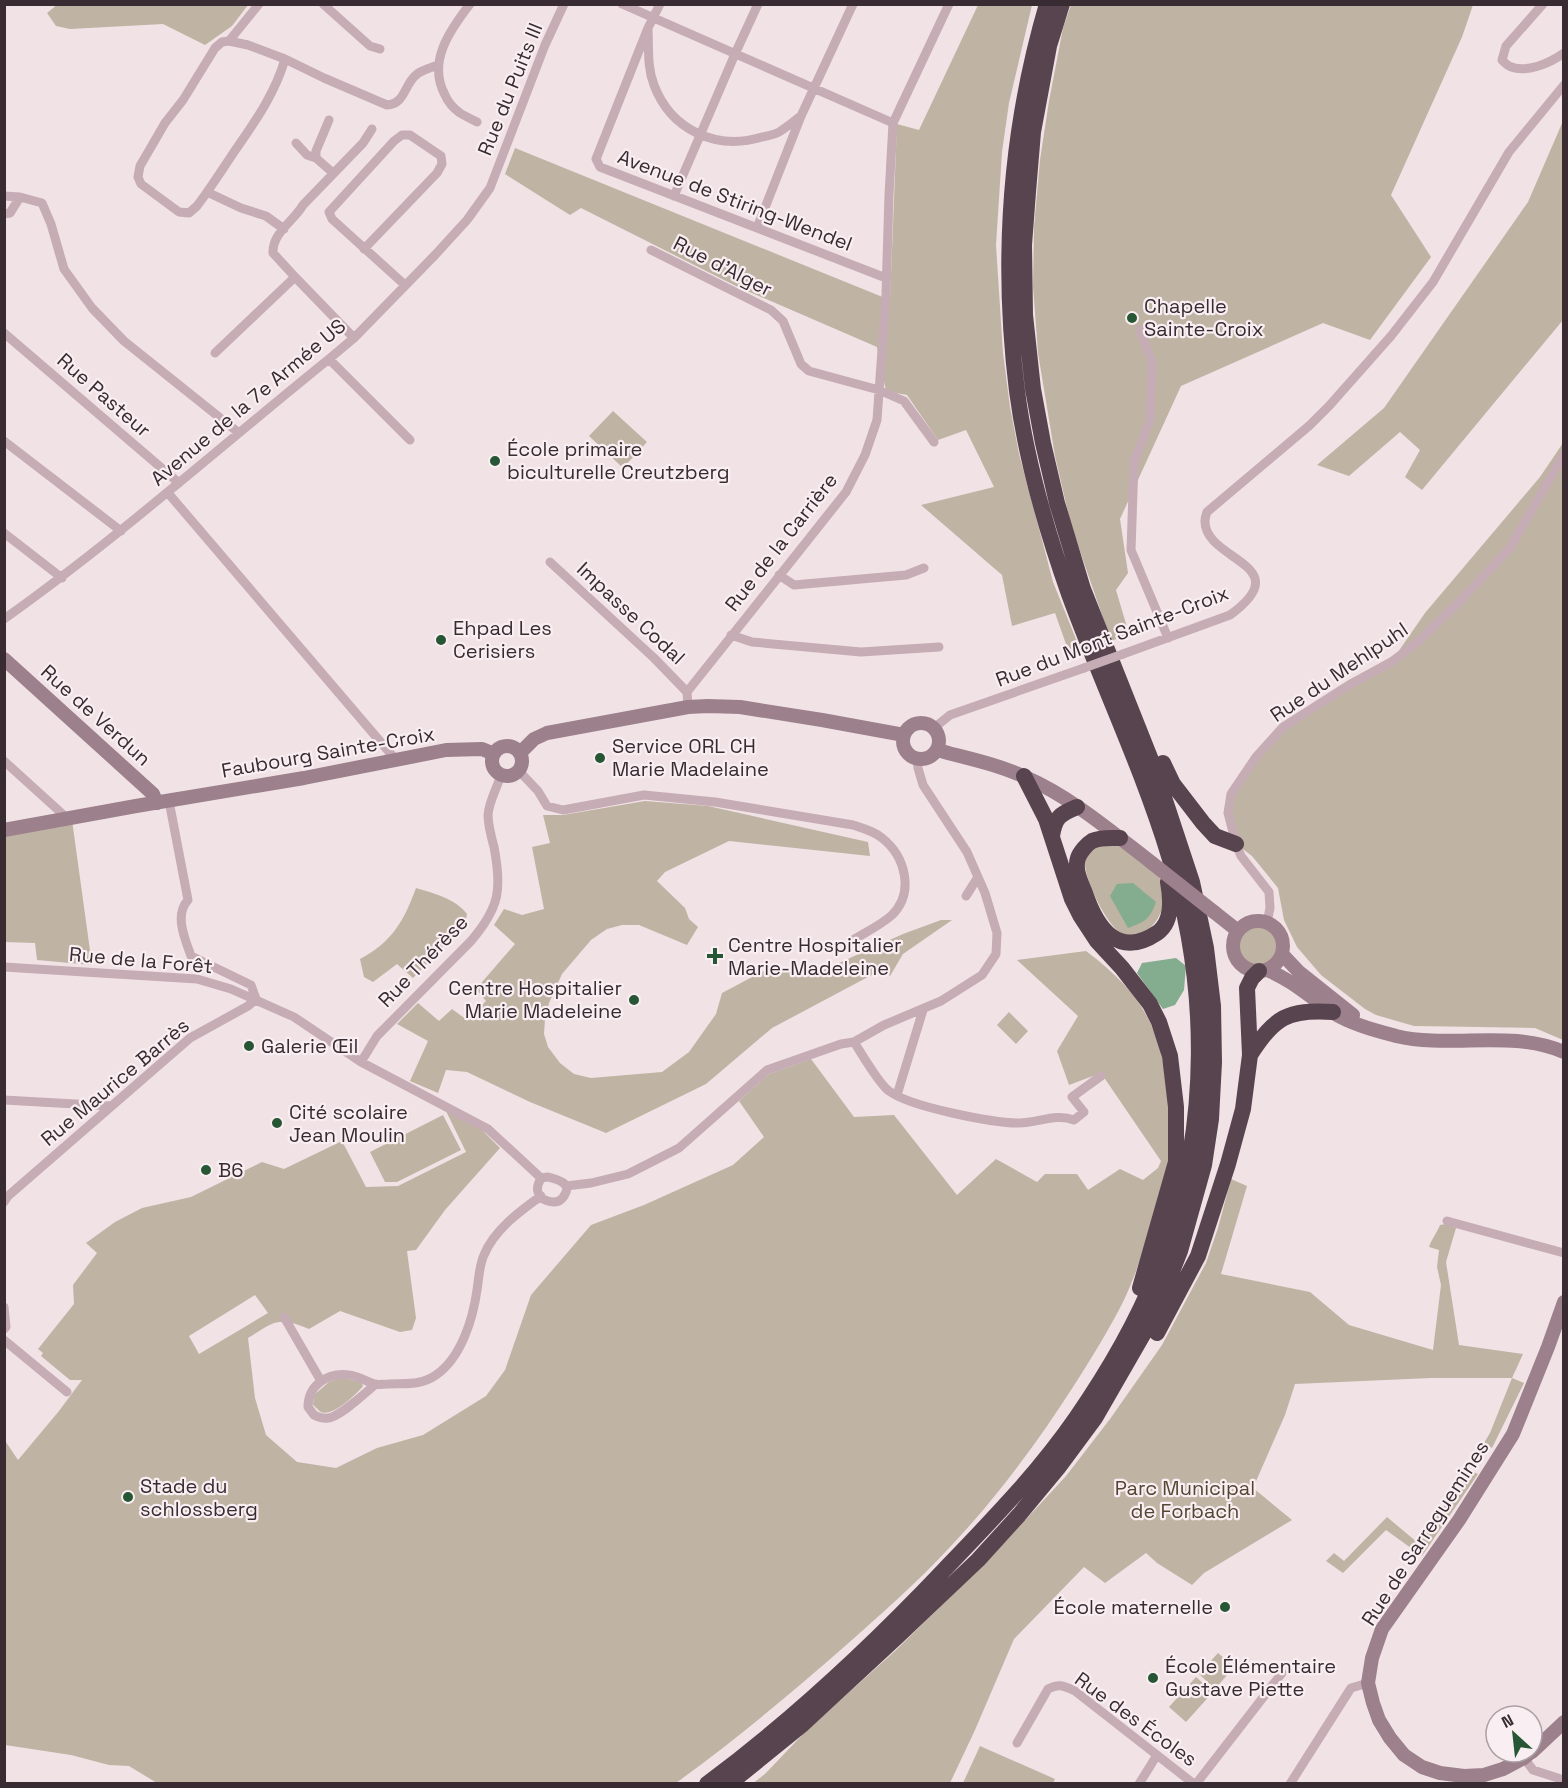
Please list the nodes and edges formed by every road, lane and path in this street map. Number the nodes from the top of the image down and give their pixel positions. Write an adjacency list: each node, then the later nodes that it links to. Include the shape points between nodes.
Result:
1 (259, 4): 15 (street)
2 (323, 4): 16 (street, via 370,46)
3 (470, 4): 20 (street, via 444,42)
4 (564, 4): 32 (street, Rue du Puits III)
5 (622, 4): 13 (street)
6 (660, 4): 13 (street, Avenue de Stiring-Wendel)
7 (758, 4): 18 (street)
8 (853, 4): 22 (street)
9 (949, 4): 26 (street)
10 (1047, 4): 90 (highway, via 1018,130 1009,245 1017,393 1044,516 1069,594)
11 (1062, 4): 70 (highway, via 1049,46 1033,132 1024,245 1025,315 1035,400 1057,503 1083,589)
12 (1543, 4): 17 (street, via 1506,46 1502,60 1509,66 1525,69 1552,61)
13 (653, 18): 14 (street, Avenue de Stiring-Wendel); 18 (street)
14 (648, 28): 28 (street, via 648,62 658,95 682,125); 35 (street, Avenue de Stiring-Wendel, via 596,159 600,167)
15 (229, 41): 19 (street); 33 (street, via 215,48 165,123 140,166 138,177 141,184 179,212 189,213)
16 (380, 49)
17 (1563, 53)
18 (735, 54): 22 (street); 28 (street)
19 (285, 59): 20 (street, via 387,105 400,100 417,73); 33 (street, via 269,99)
20 (438, 65): 25 (street, via 440,85 449,103)
21 (1563, 85): 66 (street, Rue du Mont Sainte-Croix, via 1509,152 1433,282 1390,336 1310,425 1207,513 1207,531 1216,544 1253,574 1256,583 1244,606)
22 (814, 88): 23 (street); 26 (street)
23 (801, 116): 28 (street, via 778,132 750,141 726,142); 38 (street)
24 (329, 120): 30 (street)
25 (477, 122)
26 (893, 123): 43 (street, Rue de la Carrière)
27 (372, 129): 31 (street)
28 (699, 135): 35 (street)
29 (296, 143): 30 (street)
30 (316, 158): 31 (street)
31 (333, 173): 39 (street)
32 (490, 188): 44 (street, Avenue de la 7e Armée US, via 467,220)
33 (207, 192): 39 (street, via 266,216)
34 (4, 196): 36 (street)
35 (674, 196): 38 (street, Avenue de Stiring-Wendel)
36 (20, 197): 37 (street, via 10,213); 51 (street, via 42,203 64,269 92,308 124,341)
37 (4, 214)
38 (757, 228): 43 (street, Avenue de Stiring-Wendel)
39 (284, 229): 42 (street, via 277,236 273,253)
40 (364, 249): 40 (street, via 329,212 394,141 410,135 441,156 442,164); 44 (street)
41 (651, 250): 50 (street, Rue d'Alger, via 771,310 783,321 801,364 809,371)
42 (296, 277): 47 (street); 48 (street)
43 (886, 278): 50 (street, Rue de la Carrière)
44 (405, 285): 47 (street, Avenue de la 7e Armée US)
45 (1140, 330): 66 (street, via 1152,362 1150,420 1134,462 1131,550)
46 (4, 333): 56 (street, Rue Pasteur)
47 (354, 338): 49 (street, Avenue de la 7e Armée US)
48 (215, 353)
49 (329, 359): 51 (street, Avenue de la 7e Armée US); 52 (street)
50 (879, 390): 54 (street, Rue d'Alger, via 904,401); 62 (street, Rue de la Carrière, via 877,420 866,455 846,492)
51 (239, 433): 56 (street, Avenue de la 7e Armée US)
52 (410, 440)
53 (4, 441): 58 (street)
54 (934, 442)
55 (1563, 454): 89 (street, Rue du Mehlpuhl, via 1510,548 1422,638 1393,661 1283,726 1256,757 1231,794 1227,813)
56 (179, 483): 57 (street, Avenue de la 7e Armée US)
57 (168, 493): 58 (street, Avenue de la 7e Armée US); 78 (street)
58 (121, 531): 63 (street, Avenue de la 7e Armée US)
59 (4, 533): 63 (street)
60 (549, 562): 69 (street, Impasse Codal)
61 (924, 568): 62 (street, via 906,575 794,585)
62 (779, 575): 65 (street, Rue de la Carrière)
63 (62, 578): 64 (street, Avenue de la 7e Armée US)
64 (4, 619)
65 (731, 635): 67 (street, via 752,642 861,652); 69 (street, Rue de la Carrière)
66 (1168, 638): 72 (street, Rue du Mont Sainte-Croix, bridge, via 950,715)
67 (939, 647)
68 (4, 659): 83 (main road, Rue de Verdun)
69 (687, 692): 71 (street)
70 (1125, 694): 89 (highway, via 1139,712 1173,784 1215,836); 125 (highway, via 1192,882 1206,948 1215,1062 1204,1165 1180,1251 1156,1312)
71 (688, 707): 73 (main road, via 740,707); 75 (main road, via 547,733)
72 (933, 729): 73 (main road, via 917,724); 74 (main road, via 939,739)
73 (904, 735): 77 (main road, via 903,745)
74 (937, 750): 77 (main road, via 932,756); 82 (main road)
75 (520, 753): 76 (main road, via 507,746); 80 (main road)
76 (494, 754): 78 (main road, Faubourg Sainte-Croix, via 467,748); 81 (main road, via 493,766)
77 (917, 759): 91 (street, via 923,785 967,852)
78 (396, 760): 83 (main road, Faubourg Sainte-Croix)
79 (4, 761): 85 (street)
80 (519, 771): 81 (main road); 95 (street, via 547,806 564,810 644,795 715,802 870,831 883,838 898,858 904,868 906,890 892,915)
81 (501, 775): 105 (street, Rue Thérèse, via 488,813 497,864 495,906 471,941 376,1036)
82 (1023, 776): 84 (main road); 87 (highway)
83 (163, 802): 85 (main road, Faubourg Sainte-Croix); 99 (street, via 188,900 181,913 191,956 251,985)
84 (1077, 807): 87 (highway, via 1059,817); 88 (main road)
85 (68, 819): 86 (main road, Faubourg Sainte-Croix)
86 (4, 830)
87 (1052, 836): 118 (highway, via 1080,915 1150,1004 1170,1056 1176,1107 1176,1162 1141,1285)
88 (1120, 838): 90 (highway, via 1092,841 1078,858 1078,872 1090,906 1098,923 1117,941 1147,939 1164,925 1171,897 1165,869); 94 (main road, bridge)
89 (1236, 844): 93 (street, Rue du Mehlpuhl, via 1269,892)
90 (1170, 858): 118 (highway, via 1193,956 1198,1073 1190,1162 1167,1246)
91 (978, 877): 92 (street); 92 (street, via 966,896)
92 (985, 893): 101 (street, via 997,933 996,954 982,975)
93 (1267, 923): 94 (main road, via 1251,922); 96 (main road, via 1282,939)
94 (1239, 931): 98 (main road, via 1233,946 1238,961 1251,970)
95 (853, 940)
96 (1282, 954): 98 (main road, via 1276,963); 100 (main road)
97 (4, 967): 99 (street, Rue de la Forêt, via 197,979)
98 (1263, 970): 100 (main road, via 1292,982); 104 (highway, via 1247,988)
99 (256, 999): 105 (street, Rue de la Forêt, via 294,1017); 109 (street, Rue Maurice Barrès, via 190,1038)
100 (1336, 1009): 103 (main road, via 1352,1023 1418,1040 1511,1040); 104 (highway, via 1285,1016 1265,1032)
101 (923, 1010): 102 (street); 107 (street)
102 (854, 1042): 107 (street, via 887,1090); 111 (street, via 767,1070 679,1148 628,1174)
103 (1563, 1052)
104 (1250, 1055): 125 (highway, via 1243,1109 1198,1257 1123,1390)
105 (361, 1062): 110 (street, Rue de la Forêt, via 488,1129)
106 (1101, 1076): 107 (street, via 1072,1097 1084,1112 1074,1120 1063,1116 1006,1123 923,1105)
107 (897, 1095)
108 (4, 1100): 109 (street)
109 (111, 1106): 113 (street, Rue Maurice Barrès)
110 (542, 1178): 111 (street, via 556,1179); 112 (street, via 537,1191)
111 (566, 1186): 112 (street, via 565,1196 554,1202)
112 (541, 1196): 123 (street, via 502,1229 484,1252 473,1312 446,1366 422,1382)
113 (4, 1202)
114 (1447, 1221): 115 (street)
115 (1563, 1253)
116 (1563, 1302): 127 (main road, Rue de Sarreguemines, via 1513,1434 1459,1520 1382,1629)
117 (4, 1307): 120 (street)
118 (1138, 1314): 135 (highway, via 1075,1420 1028,1481 888,1629)
119 (284, 1317): 122 (street)
120 (5, 1328)
121 (4, 1340): 124 (street)
122 (321, 1381): 123 (street, via 340,1374); 123 (street, via 310,1393 308,1407 314,1415 327,1419)
123 (376, 1384)
124 (67, 1392)
125 (1095, 1418): 136 (highway, via 1058,1468 978,1560 803,1724)
126 (1282, 1673): 138 (street)
127 (1368, 1683): 132 (main road, Rue de Sarreguemines, via 1379,1720 1390,1738 1404,1755 1422,1767 1464,1776 1484,1775); 139 (street, via 1351,1688)
128 (1563, 1722): 129 (main road, Rue de Sarreguemines)
129 (1544, 1740)
130 (1017, 1743): 131 (street, Rue des Écoles, via 1048,1689 1064,1685)
131 (1157, 1755): 137 (street); 138 (street, Rue des Écoles)
132 (1512, 1764)
133 (1532, 1764): 134 (street, via 1533,1770)
134 (1563, 1780)
135 (707, 1784)
136 (729, 1784)
137 (1139, 1784)
138 (1195, 1784)
139 (1290, 1784)

